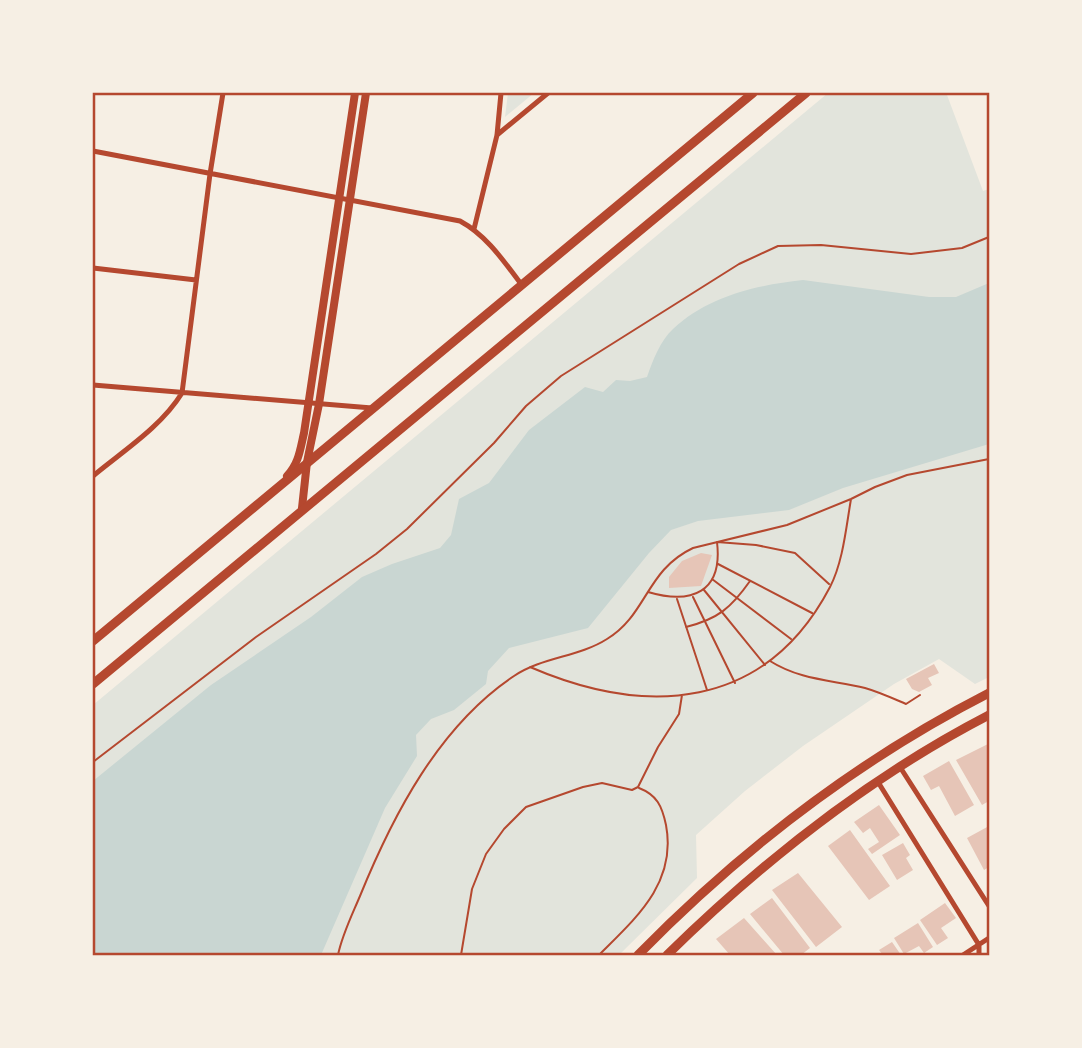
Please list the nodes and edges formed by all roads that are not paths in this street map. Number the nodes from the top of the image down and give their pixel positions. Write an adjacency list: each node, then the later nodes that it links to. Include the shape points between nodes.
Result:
1 (223, 93): 10 (street)
2 (355, 93): 11 (main road)
3 (366, 93): 12 (main road)
4 (501, 93): 8 (street)
5 (548, 93): 8 (street)
6 (753, 93): 16 (main road)
7 (806, 93): 25 (main road)
8 (497, 135): 13 (street)
9 (93, 151): 10 (street)
10 (210, 174): 11 (street); 15 (street)
11 (340, 199): 12 (street); 19 (main road)
12 (350, 201): 13 (street, via 436,215); 20 (main road)
13 (474, 229): 16 (street)
14 (93, 268): 15 (street)
15 (196, 280): 18 (street)
16 (521, 284): 21 (main road)
17 (93, 385): 18 (street)
18 (181, 393): 19 (street); 23 (street, via 154,425)
19 (309, 403): 20 (street); 24 (main road, via 300,456)
20 (319, 404): 21 (street); 22 (main road)
21 (375, 408): 22 (main road)
22 (307, 462): 24 (main road); 25 (main road)
23 (93, 476)
24 (275, 488): 26 (main road)
25 (302, 509): 27 (main road)
26 (93, 641)
27 (93, 684)
28 (989, 693): 35 (main road, via 902,741 807,806 724,872)
29 (989, 715): 30 (main road)
30 (901, 767): 31 (main road); 32 (street)
31 (878, 782): 34 (street); 36 (main road, via 767,863)
32 (989, 906)
33 (989, 938): 34 (street)
34 (979, 944): 37 (street); 38 (street)
35 (638, 955)
36 (667, 955)
37 (963, 955)
38 (979, 955)

